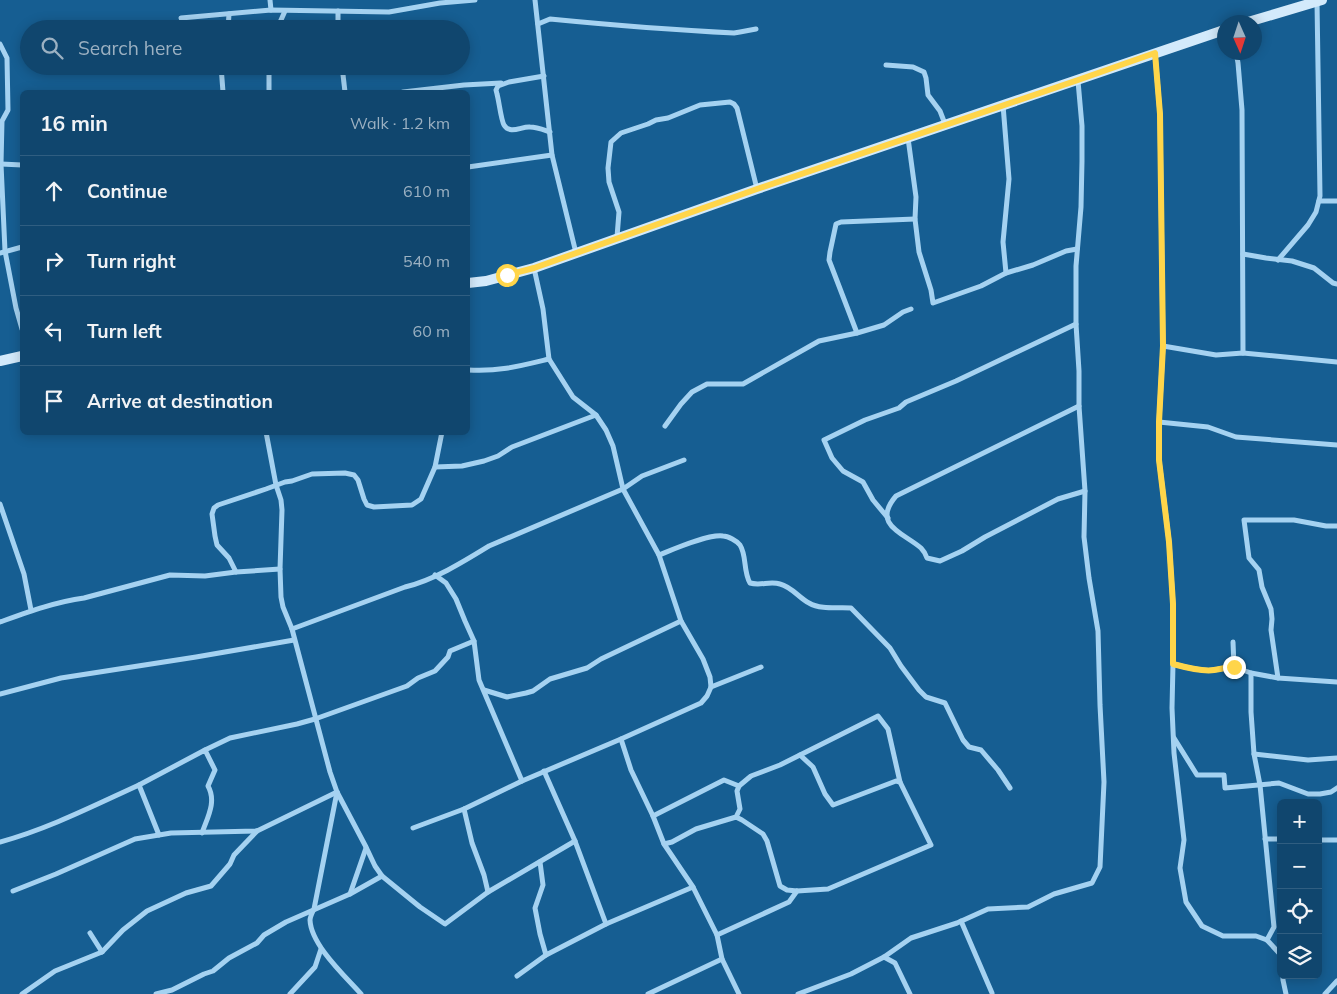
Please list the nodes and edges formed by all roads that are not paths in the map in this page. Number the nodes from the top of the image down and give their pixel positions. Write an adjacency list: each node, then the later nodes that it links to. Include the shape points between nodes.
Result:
1 (270, 0): 5 (street)
2 (475, 0): 7 (street, via 388,12)
3 (535, 0): 14 (street)
4 (1320, 1): 10 (main road); 42 (street)
5 (271, 10): 6 (street); 8 (street)
6 (285, 11): 7 (street); 12 (street)
7 (338, 11): 13 (street)
8 (229, 14): 9 (street); 11 (street)
9 (182, 18)
10 (1262, 18)
11 (229, 20)
12 (281, 20)
13 (338, 20)
14 (538, 24): 15 (street, via 550,19 721,32); 24 (street)
15 (756, 28)
16 (1217, 32): 18 (main road)
17 (0, 44): 32 (street, via 7,58 8,110)
18 (1155, 53): 25 (main road); 60 (street, via 1160,114)
19 (1237, 60): 50 (street, via 1242,110)
20 (886, 65): 33 (street, via 913,67 924,72 928,95)
21 (222, 75): 27 (street)
22 (269, 75): 28 (street)
23 (343, 75): 29 (street)
24 (544, 76): 26 (street); 34 (street)
25 (1078, 80): 31 (main road); 47 (street, via 1082,161)
26 (509, 82): 30 (street); 34 (street, via 496,90 505,126 509,130 532,127)
27 (223, 90)
28 (269, 90)
29 (345, 90)
30 (428, 90)
31 (1003, 105): 33 (main road); 53 (street, via 1009,179 1003,242)
32 (1, 121): 37 (street)
33 (945, 124): 35 (main road)
34 (550, 132): 36 (street)
35 (908, 137): 40 (main road); 44 (street, via 916,197)
36 (552, 155): 39 (street); 49 (street)
37 (1, 164): 38 (street); 41 (street)
38 (20, 165)
39 (470, 167)
40 (757, 189): 45 (main road); 45 (street, via 734,104 700,105 656,120 621,133 611,142 608,168 619,212)
41 (1, 200): 48 (street)
42 (1318, 201): 43 (street); 51 (street, via 1308,225)
43 (1337, 201)
44 (915, 219): 53 (street, via 919,252 933,303 982,286); 59 (street, via 836,224 829,260)
45 (617, 237): 49 (main road)
46 (20, 248): 48 (street)
47 (1077, 249): 53 (street); 58 (street)
48 (3, 252): 57 (street)
49 (576, 252): 52 (main road)
50 (1242, 254): 51 (street); 61 (street)
51 (1278, 260): 55 (street, via 1314,268)
52 (534, 268): 54 (main road); 63 (street)
53 (1006, 273)
54 (470, 283)
55 (1337, 284)
56 (911, 309): 59 (street, via 884,325)
57 (20, 322)
58 (1076, 324): 67 (street); 80 (street, via 956,382 824,440 832,458 843,471 863,482)
59 (858, 333): 70 (street, via 819,341 743,384 707,384 692,392)
60 (1163, 346): 61 (street, via 1216,355); 69 (street)
61 (1243, 353): 65 (street)
62 (20, 356): 64 (main road)
63 (549, 359): 66 (street, via 505,369); 68 (street, via 573,397)
64 (0, 361)
65 (1337, 362)
66 (470, 370)
67 (1079, 406): 78 (street); 80 (street, via 896,496 888,509)
68 (596, 415): 75 (street, via 484,461 462,466); 77 (street, via 614,446)
69 (1159, 422): 73 (street, via 1208,427 1236,437); 93 (street, via 1159,460 1172,586)
70 (666, 426)
71 (267, 435): 76 (street)
72 (441, 435): 75 (street)
73 (1337, 445)
74 (684, 460): 77 (street, via 642,476)
75 (435, 466): 76 (street, via 421,498 412,504 367,505 358,480 354,475 345,473 312,474)
76 (276, 485): 83 (street, via 282,510); 84 (street, via 214,508 217,544)
77 (624, 489): 82 (street); 85 (street, via 489,546)
78 (1084, 491): 80 (street, via 1058,499 940,561 927,558 922,549 891,526); 143 (street, via 1084,536 1098,631 1104,782 1100,867 1092,883 1028,906 988,908)
79 (0, 504): 86 (street, via 24,574)
80 (888, 518)
81 (1337, 526): 97 (street, via 1294,520 1244,520 1249,558 1259,570 1271,609)
82 (659, 555): 87 (street); 115 (street, via 715,536 724,536 739,543 750,583 781,584 816,606 851,608 890,648 919,690 926,697 945,704 963,740 969,747 981,750)
83 (280, 569): 84 (street); 89 (street, via 282,597)
84 (236, 572): 86 (street, via 205,576 170,575)
85 (436, 575): 89 (street); 91 (street, via 446,583 456,599)
86 (31, 610): 88 (street)
87 (681, 621): 99 (street, via 703,659); 100 (street, via 587,668 550,679 533,691 507,697)
88 (0, 622)
89 (292, 629): 90 (street)
90 (294, 640): 101 (street, via 61,678); 102 (street)
91 (474, 641): 100 (street, via 479,680); 102 (street, via 450,652 435,671 408,686)
92 (1233, 642): 95 (street)
93 (1173, 664): 95 (street, via 1212,671); 103 (street)
94 (761, 667): 99 (street)
95 (1234, 667): 96 (street)
96 (1251, 673): 97 (street); 106 (street)
97 (1278, 678): 98 (street)
98 (1337, 682)
99 (711, 687): 104 (street, via 701,703)
100 (484, 690): 110 (street)
101 (0, 694)
102 (315, 719): 105 (street, via 230,738); 117 (street)
103 (1174, 738): 112 (street, via 1196,775 1224,775 1225,788); 147 (street, via 1184,840 1180,868 1186,902 1202,926 1223,936 1256,936)
104 (621, 739): 109 (street); 119 (street, via 631,770)
105 (205, 750): 113 (street); 123 (street, via 215,770 208,786 212,806)
106 (1254, 754): 108 (street, via 1308,760); 112 (street)
107 (800, 755): 111 (street, via 812,767 832,806); 111 (street, via 878,716 888,729); 114 (street, via 751,776)
108 (1337, 758)
109 (544, 771): 110 (street); 129 (street)
110 (522, 781): 118 (street)
111 (900, 782): 137 (street, via 932,845 828,889)
112 (1260, 785): 116 (street, via 1279,784 1308,794 1331,792); 125 (street)
113 (139, 786): 124 (street); 130 (street, via 59,822)
114 (739, 786): 119 (street, via 724,780); 120 (street, via 740,809)
115 (1010, 788)
116 (1337, 788)
117 (336, 792): 122 (street); 132 (street); 140 (street)
118 (464, 808): 121 (street); 138 (street)
119 (654, 816): 131 (street)
120 (736, 818): 131 (street, via 696,829); 137 (street, via 763,834 780,886)
121 (413, 828)
122 (257, 831): 123 (street); 149 (street, via 211,886 186,893 147,911)
123 (202, 833): 124 (street)
124 (159, 835): 136 (street, via 134,839)
125 (1265, 839): 126 (street); 147 (street, via 1274,927)
126 (1277, 839)
127 (1322, 840): 128 (street)
128 (1337, 840)
129 (575, 841): 133 (street); 144 (street)
130 (0, 842)
131 (664, 844): 135 (street)
132 (366, 847): 134 (street); 139 (street)
133 (540, 862): 138 (street); 151 (street, via 542,884 535,908)
134 (382, 876): 138 (street, via 445,924); 139 (street)
135 (693, 887): 144 (street); 146 (street)
136 (13, 891)
137 (797, 891): 146 (street, via 789,902)
138 (488, 892)
139 (350, 894): 140 (street)
140 (314, 909): 141 (street); 142 (street)
141 (305, 914): 142 (street); 159 (street, via 264,935 213,971)
142 (310, 920): 148 (street)
143 (961, 921): 152 (street, via 911,938); 157 (street)
144 (606, 924): 151 (street)
145 (90, 933): 149 (street)
146 (717, 935): 153 (street)
147 (1266, 940): 150 (street)
148 (321, 949): 160 (street, via 315,966); 161 (street)
149 (102, 952): 158 (street, via 55,971)
150 (1277, 952)
151 (546, 955): 154 (street)
152 (884, 957): 164 (street, via 851,974); 165 (street, via 895,963)
153 (722, 959): 162 (street); 163 (street)
154 (517, 976)
155 (1283, 979): 166 (street)
156 (1337, 981): 167 (street)
157 (992, 993)
158 (22, 994)
159 (156, 994)
160 (290, 994)
161 (361, 994)
162 (648, 994)
163 (738, 994)
164 (798, 994)
165 (910, 994)
166 (1286, 994)
167 (1325, 994)

